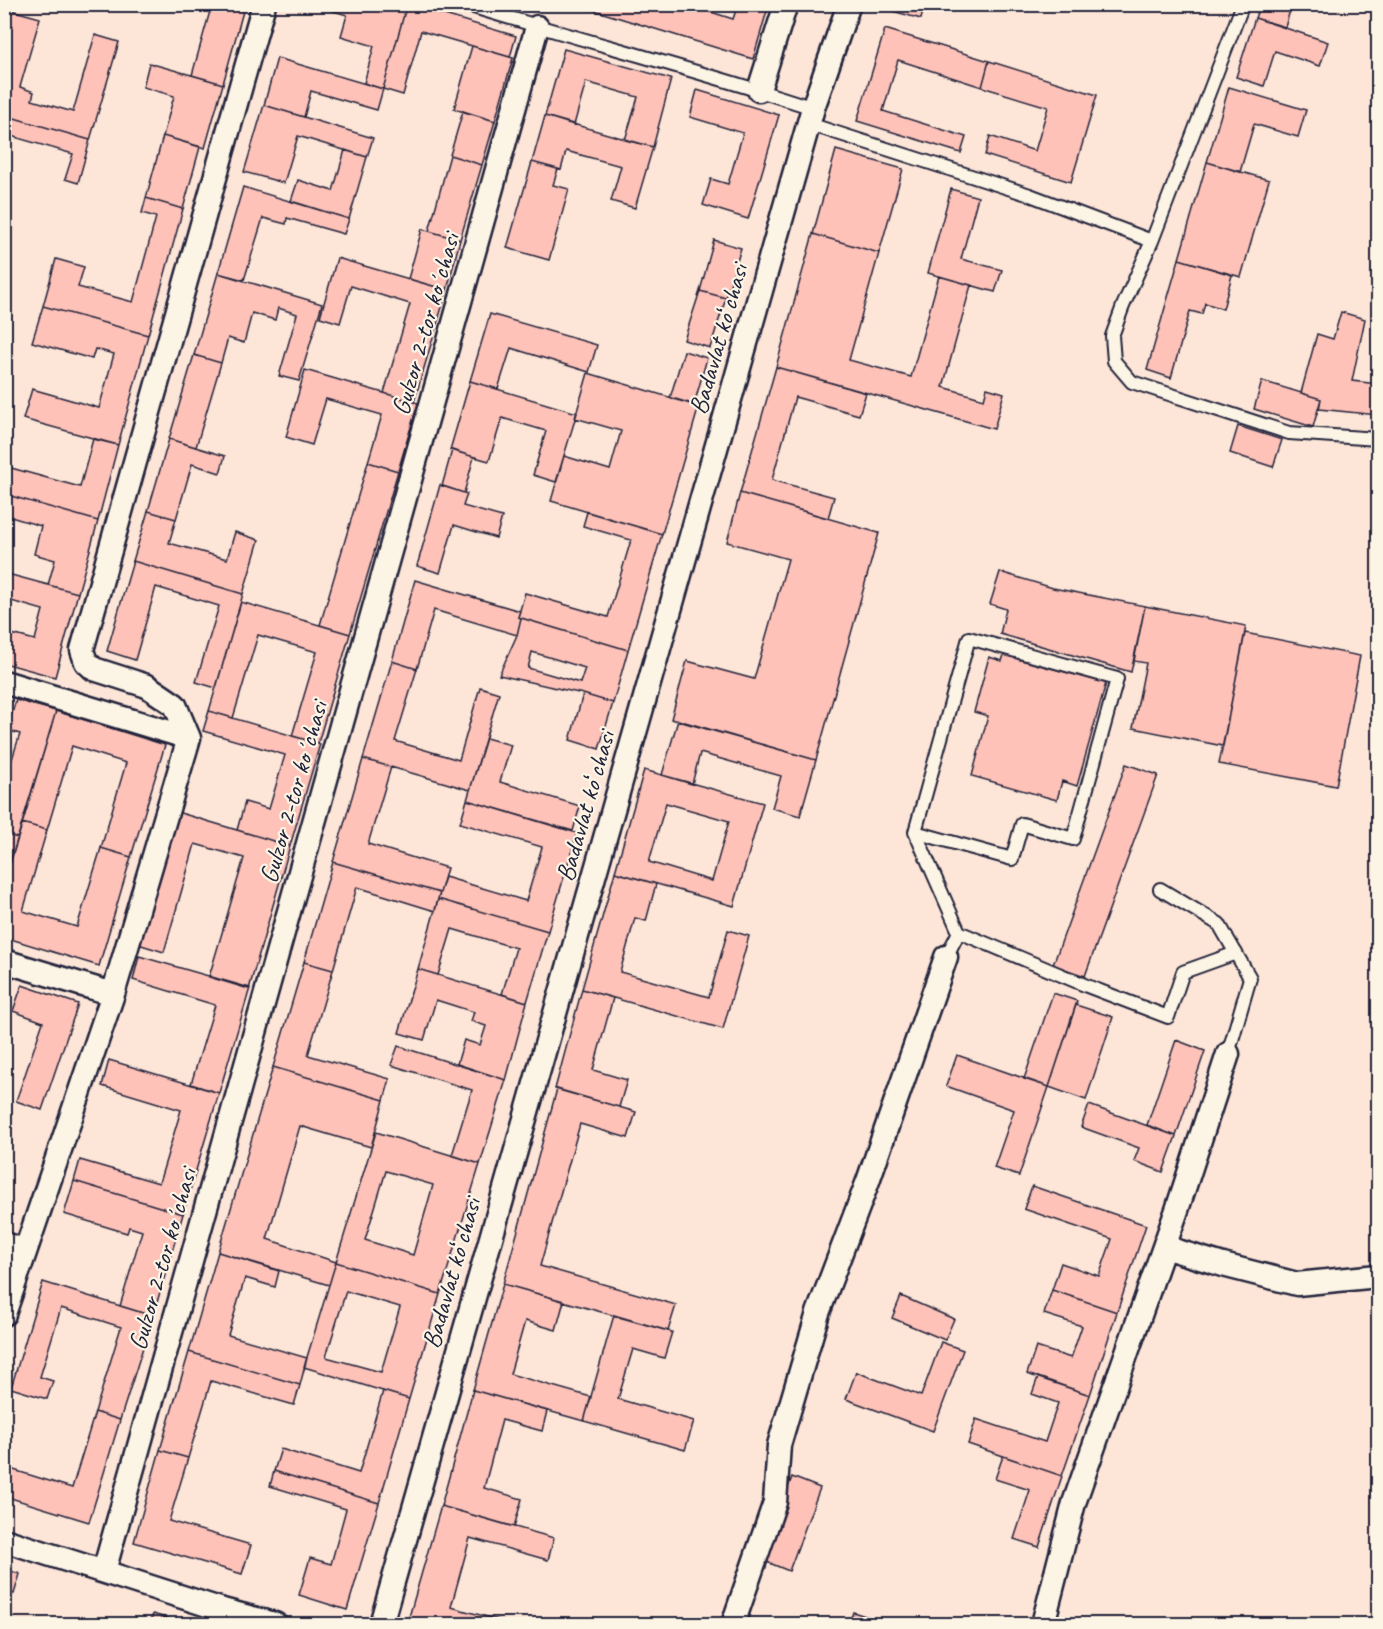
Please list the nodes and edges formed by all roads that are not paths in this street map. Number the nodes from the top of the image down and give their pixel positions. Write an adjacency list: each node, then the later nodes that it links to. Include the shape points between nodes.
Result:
1 (264, 4): 12 (street, via 82,650 86,662 94,669 147,686 175,705)
2 (464, 4): 6 (lane)
3 (786, 4): 7 (street)
4 (849, 4): 8 (street, Badavlat koʻchasi)
5 (1243, 4): 9 (lane)
6 (537, 27): 7 (lane); 26 (street, Gulzor 2-tor koʼchasi)
7 (759, 90): 8 (lane)
8 (811, 116): 9 (lane); 29 (street, Badavlat koʻchasi)
9 (1152, 241): 10 (lane, via 1112,336 1114,361 1132,382 1289,433)
10 (1378, 439)
11 (4, 682): 12 (street)
12 (189, 738): 19 (street)
13 (915, 832): 13 (lane, via 969,638 1117,679 1072,838 1022,824 1012,859); 15 (lane)
14 (1160, 889): 16 (lane, via 1219,924)
15 (959, 932): 16 (lane, via 1168,1017 1183,972); 17 (lane)
16 (1236, 954): 20 (lane, via 1250,978)
17 (946, 957): 30 (street, via 819,1313 779,1444 775,1502)
18 (4, 961): 19 (street)
19 (113, 994): 21 (street)
20 (1228, 1054): 22 (street)
21 (15, 1247): 24 (street)
22 (1164, 1247): 23 (street, via 1297,1284); 31 (street, via 1074,1503)
23 (1378, 1275)
24 (4, 1314)
25 (4, 1540): 26 (street)
26 (104, 1571): 27 (street)
27 (221, 1617): 28 (street)
28 (275, 1624)
29 (381, 1624)
30 (733, 1624)
31 (1043, 1624)

